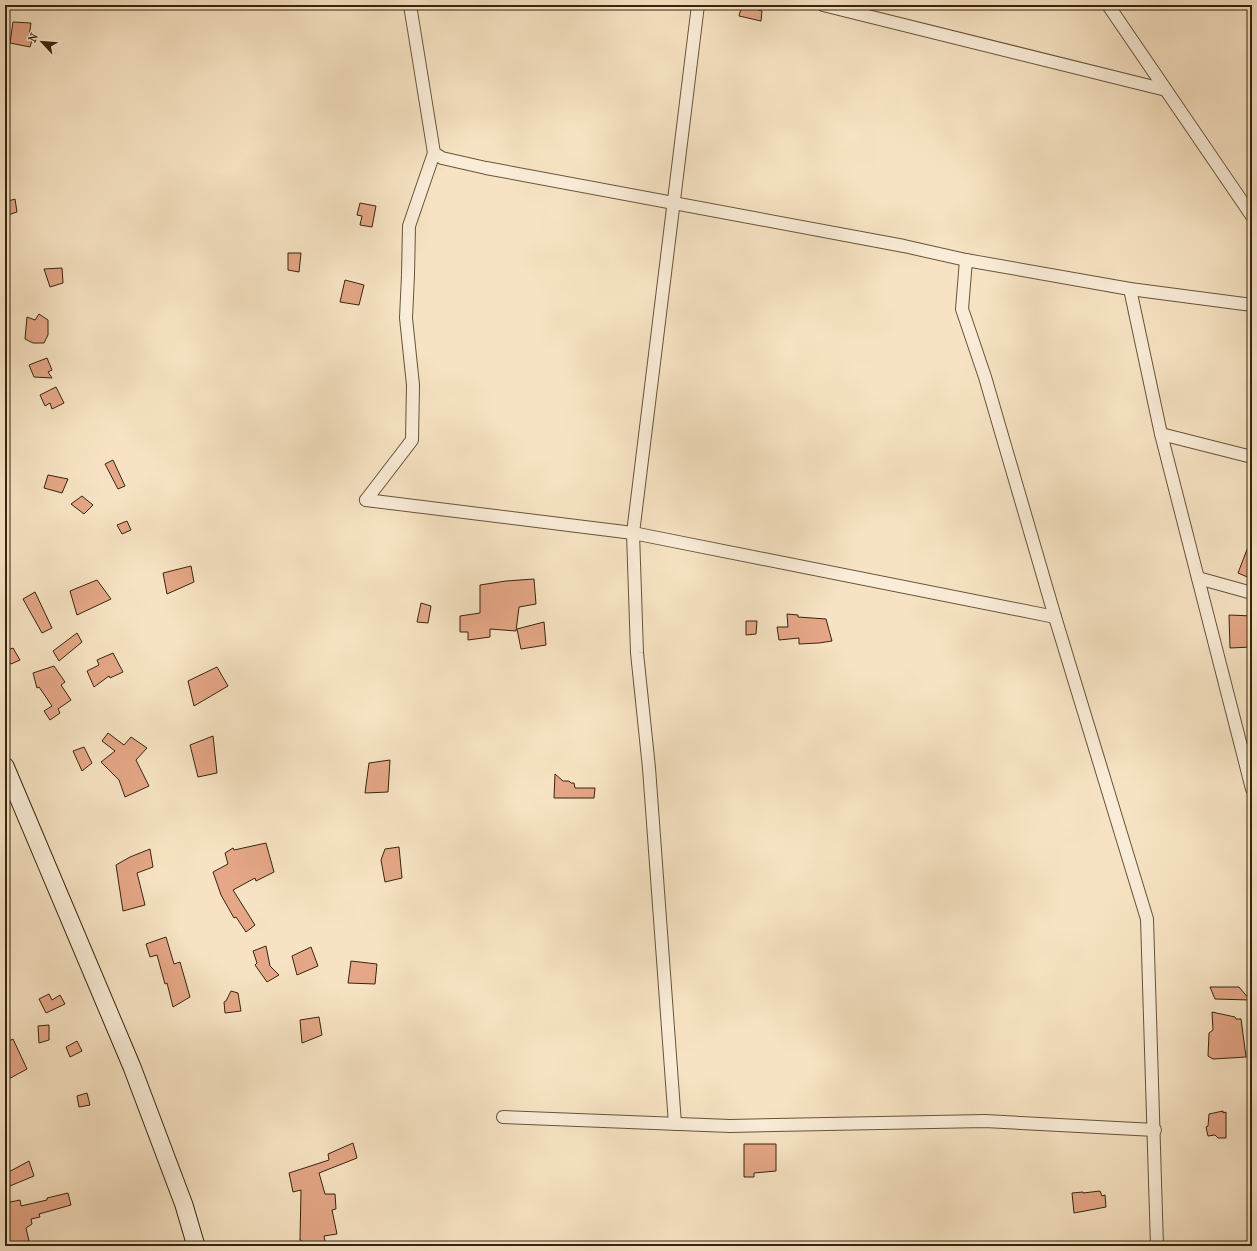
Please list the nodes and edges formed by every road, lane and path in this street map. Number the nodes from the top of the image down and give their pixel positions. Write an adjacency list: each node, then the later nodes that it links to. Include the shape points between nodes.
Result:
1 (410, 5): 6 (street)
2 (698, 5): 7 (street)
3 (823, 5): 5 (street)
4 (1108, 5): 5 (street)
5 (1166, 90): 8 (street)
6 (434, 152): 7 (street, via 442,158 486,168); 14 (street, via 409,226 406,318 413,384 412,440 366,500)
7 (674, 204): 9 (street, via 904,246); 14 (street)
8 (1252, 216)
9 (966, 260): 10 (street); 17 (street, via 962,309 985,377)
10 (1130, 289): 11 (street); 12 (street)
11 (1252, 305)
12 (1161, 434): 13 (street); 15 (street)
13 (1252, 457)
14 (633, 533): 17 (street); 21 (street, via 637,653 649,768)
15 (1198, 578): 16 (street); 19 (street)
16 (1252, 593)
17 (1055, 616): 22 (street, via 1147,919)
18 (5, 766): 23 (main road, via 132,1067 184,1205)
19 (1252, 789)
20 (503, 1117): 21 (street)
21 (675, 1124): 22 (street, via 730,1126 984,1121)
22 (1155, 1130): 24 (street)
23 (196, 1246)
24 (1157, 1246)

